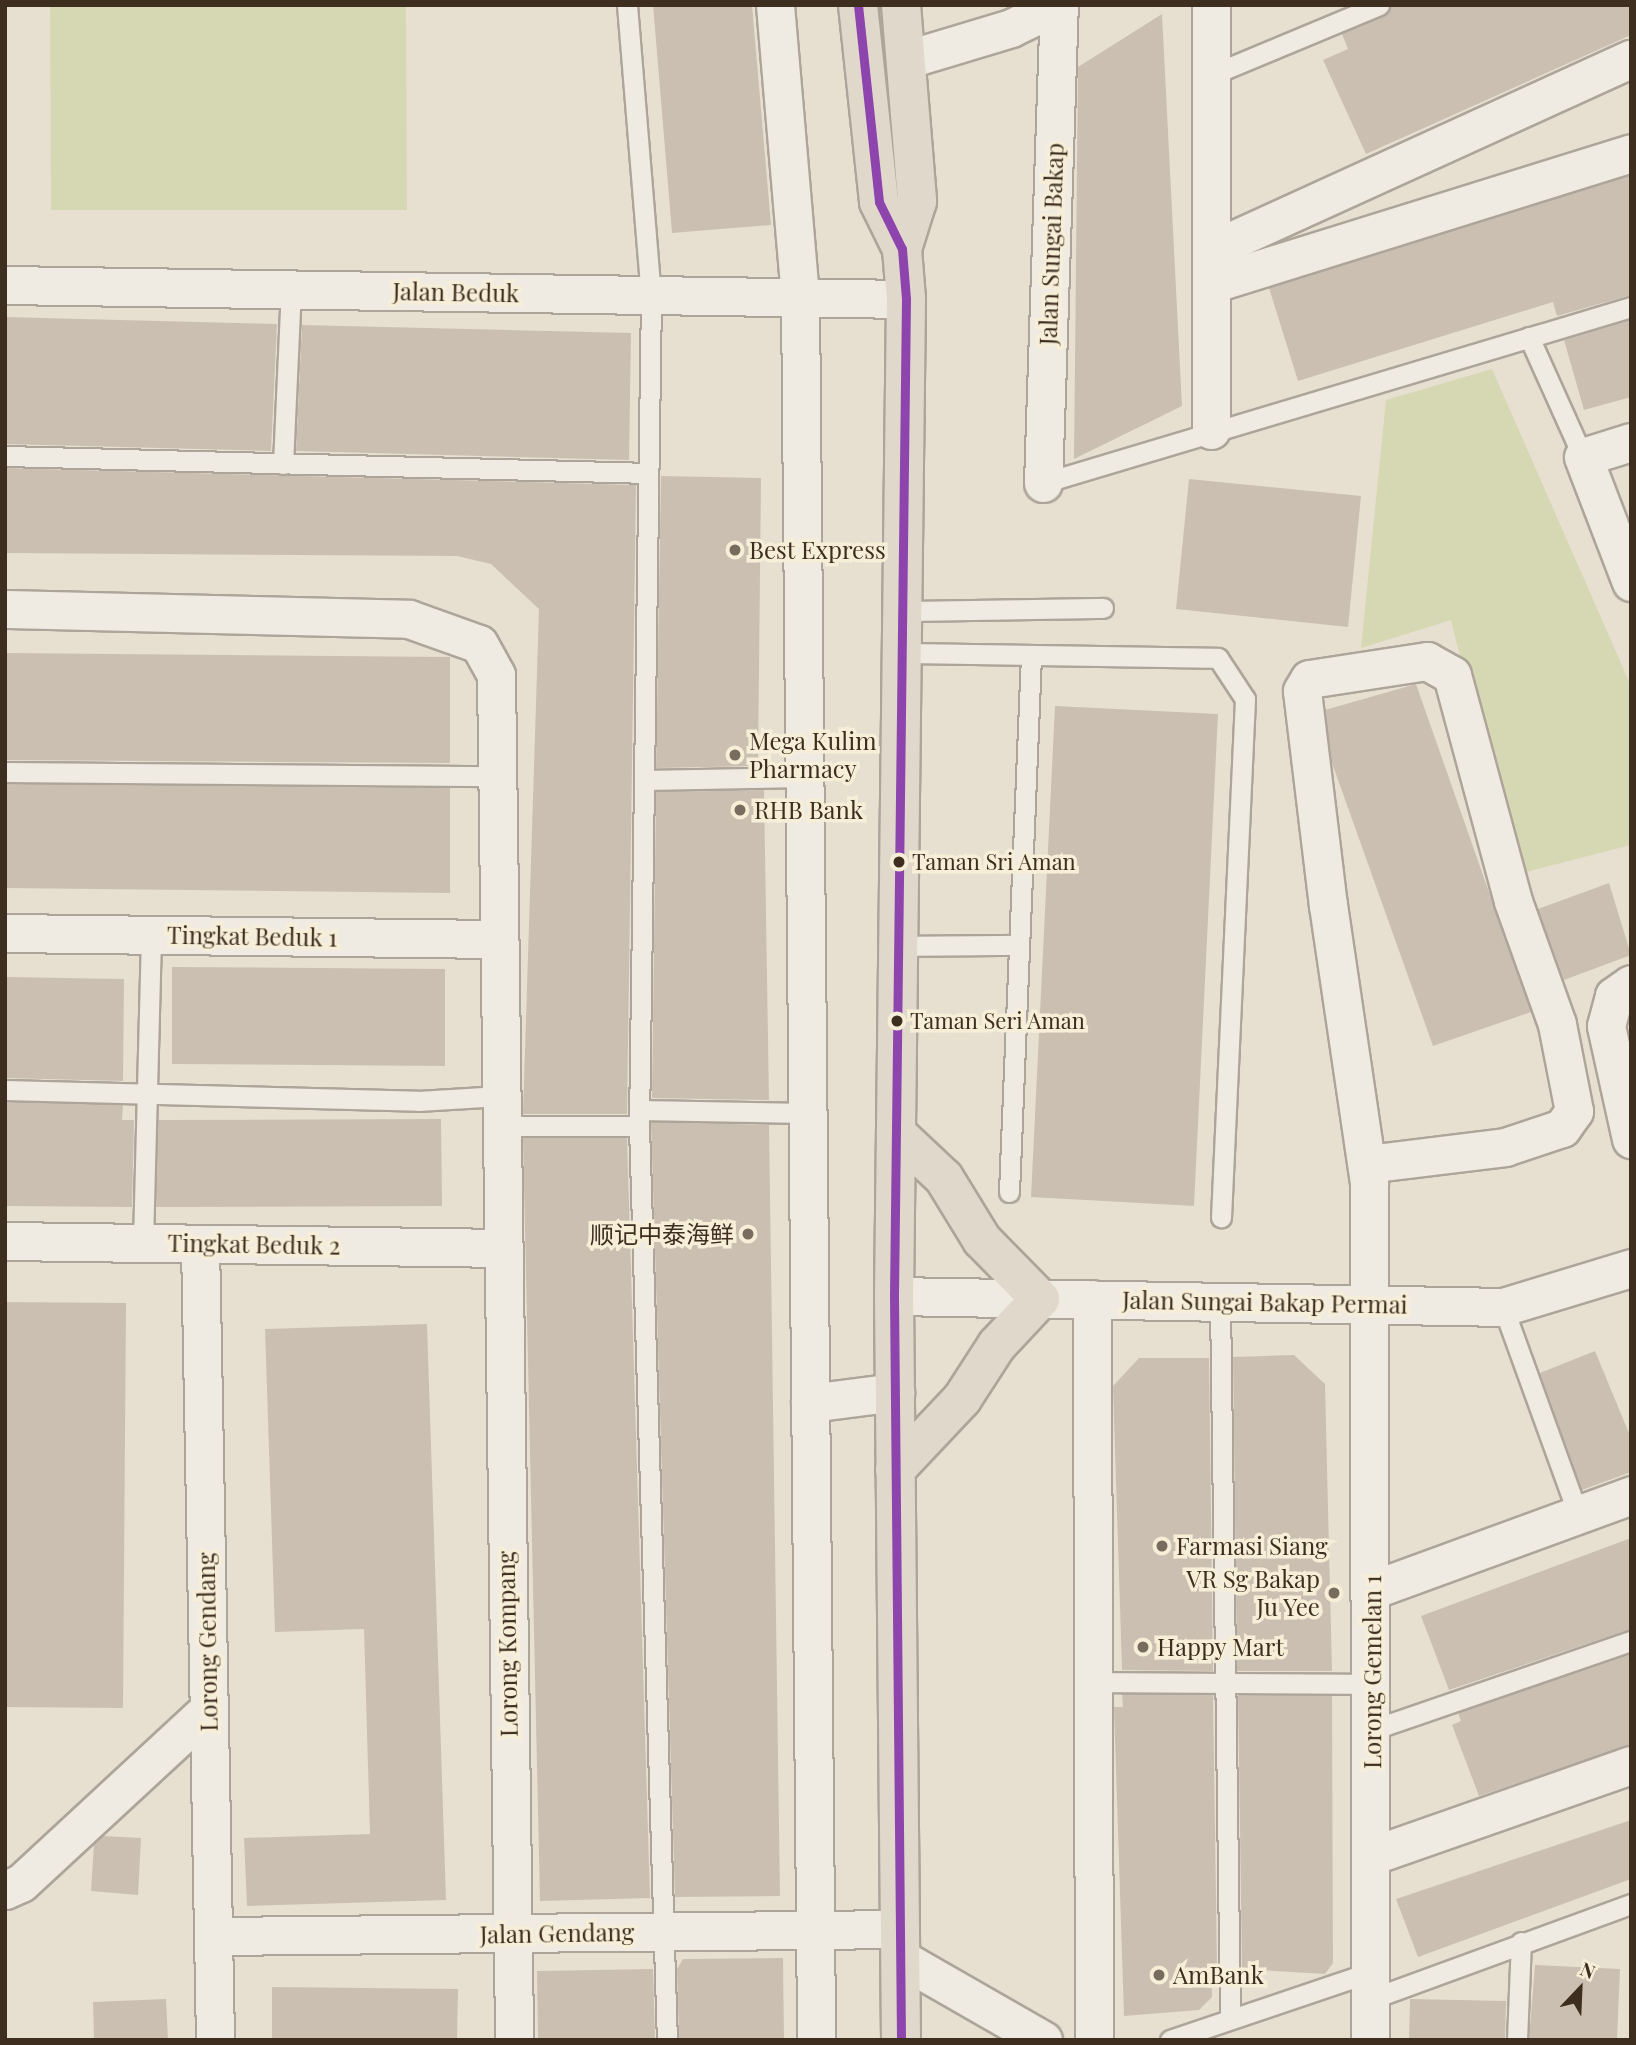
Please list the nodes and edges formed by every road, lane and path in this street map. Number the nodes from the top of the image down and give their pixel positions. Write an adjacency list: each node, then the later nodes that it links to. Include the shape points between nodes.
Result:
1 (627, 5): 16 (lane)
2 (775, 5): 17 (street)
3 (858, 5): 12 (highway, via 879,202)
4 (901, 5): 9 (highway)
5 (1059, 5): 9 (street, via 1011,28); 27 (street, Jalan Sungai Bakap)
6 (1211, 5): 10 (street)
7 (1379, 5): 10 (lane)
8 (1631, 59): 13 (street)
9 (905, 60): 12 (highway, via 917,201)
10 (1211, 75): 13 (street)
11 (1631, 153): 13 (street)
12 (902, 249): 18 (highway)
13 (1211, 267): 21 (street)
14 (5, 285): 15 (street, Jalan Beduk)
15 (291, 290): 16 (street, Jalan Beduk); 25 (lane)
16 (650, 296): 17 (street, Jalan Beduk); 26 (lane)
17 (800, 298): 18 (street, Jalan Beduk); 36 (street)
18 (906, 299): 31 (highway)
19 (1631, 307): 20 (lane)
20 (1529, 337): 21 (lane); 24 (lane)
21 (1211, 430): 27 (lane)
22 (1631, 442): 24 (street)
23 (5, 456): 25 (lane)
24 (1583, 457): 28 (street)
25 (283, 464): 26 (lane)
26 (648, 473): 37 (lane)
27 (1044, 483)
28 (1631, 582)
29 (1103, 608): 31 (lane)
30 (5, 609): 35 (street, Lorong Kompang, via 352,614 450,629 480,644 496,675)
31 (903, 611): 32 (highway)
32 (902, 653): 33 (lane); 42 (highway)
33 (1031, 655): 41 (lane); 53 (lane, via 1218,658 1245,699)
34 (5, 772): 35 (lane)
35 (496, 776): 40 (street, Lorong Kompang)
36 (804, 777): 37 (lane); 47 (street)
37 (644, 780): 48 (lane)
38 (5, 933): 39 (street, Tingkat Beduk 1)
39 (151, 935): 40 (street, Tingkat Beduk 1); 45 (lane)
40 (498, 939): 46 (street, Lorong Kompang)
41 (1019, 945): 42 (lane); 52 (lane)
42 (898, 946): 50 (highway)
43 (1631, 984): 49 (street, via 1614,996 1606,1026)
44 (5, 1090): 45 (lane)
45 (148, 1094): 46 (lane, via 418,1101); 55 (lane)
46 (501, 1111): 48 (lane); 57 (street, Lorong Kompang)
47 (807, 1113): 48 (lane); 66 (street)
48 (640, 1118): 82 (lane)
49 (1629, 1128)
50 (896, 1133): 59 (highway); 60 (highway, via 944,1178 982,1240)
51 (1367, 1164): 51 (street, Lorong Gemelan 1, via 1302,691 1309,679 1427,661 1452,675 1513,901 1557,1024 1574,1111 1562,1128 1505,1147); 63 (street, Lorong Gemelan 1)
52 (1009, 1192)
53 (1221, 1217)
54 (5, 1241): 55 (street, Tingkat Beduk 2)
55 (144, 1242): 56 (street, Tingkat Beduk 2)
56 (200, 1244): 57 (street, Tingkat Beduk 2); 75 (street, Lorong Gendang)
57 (502, 1248): 83 (street, Lorong Kompang)
58 (1631, 1268): 64 (street, Jalan Sungai Bakap Permai)
59 (894, 1296): 60 (street, Jalan Sungai Bakap Permai); 65 (highway)
60 (1040, 1299): 61 (street, Jalan Sungai Bakap Permai); 67 (highway, via 997,1345 962,1399)
61 (1093, 1299): 62 (street, Jalan Sungai Bakap Permai); 72 (street)
62 (1220, 1302): 63 (street, Jalan Sungai Bakap Permai); 73 (lane)
63 (1371, 1304): 64 (street, Jalan Sungai Bakap Permai); 70 (street, Lorong Gemelan 1)
64 (1503, 1307): 69 (lane)
65 (895, 1392): 66 (street); 67 (highway)
66 (810, 1403): 81 (street)
67 (895, 1469): 86 (highway)
68 (1631, 1495): 69 (street)
69 (1578, 1514): 70 (street)
70 (1372, 1590): 74 (street, Lorong Gemelan 1)
71 (1631, 1641): 76 (lane)
72 (1093, 1682): 73 (lane); 95 (street)
73 (1226, 1683): 74 (lane); 88 (lane)
74 (1372, 1684): 76 (street, Lorong Gemelan 1)
75 (209, 1709): 79 (street, via 21,1883); 84 (street, Lorong Gendang)
76 (1372, 1731): 78 (street, Lorong Gemelan 1)
77 (1631, 1765): 78 (street)
78 (1371, 1856): 87 (street, Lorong Gemelan 1)
79 (5, 1890)
80 (1631, 1904): 85 (lane)
81 (815, 1930): 82 (street, Jalan Gendang); 86 (street, Jalan Gendang); 92 (street)
82 (665, 1932): 83 (street, Jalan Gendang); 91 (lane)
83 (511, 1933): 84 (street, Jalan Gendang); 90 (street, Lorong Kompang)
84 (213, 1936): 89 (street, Lorong Gendang)
85 (1521, 1942): 87 (lane); 98 (lane)
86 (900, 1944): 93 (highway); 94 (street)
87 (1371, 1986): 88 (lane); 97 (street, Lorong Gemelan 1)
88 (1230, 2017): 96 (lane)
89 (215, 2040)
90 (514, 2040)
91 (667, 2040)
92 (816, 2040)
93 (901, 2040)
94 (1043, 2040)
95 (1094, 2040)
96 (1170, 2040)
97 (1370, 2040)
98 (1517, 2040)

